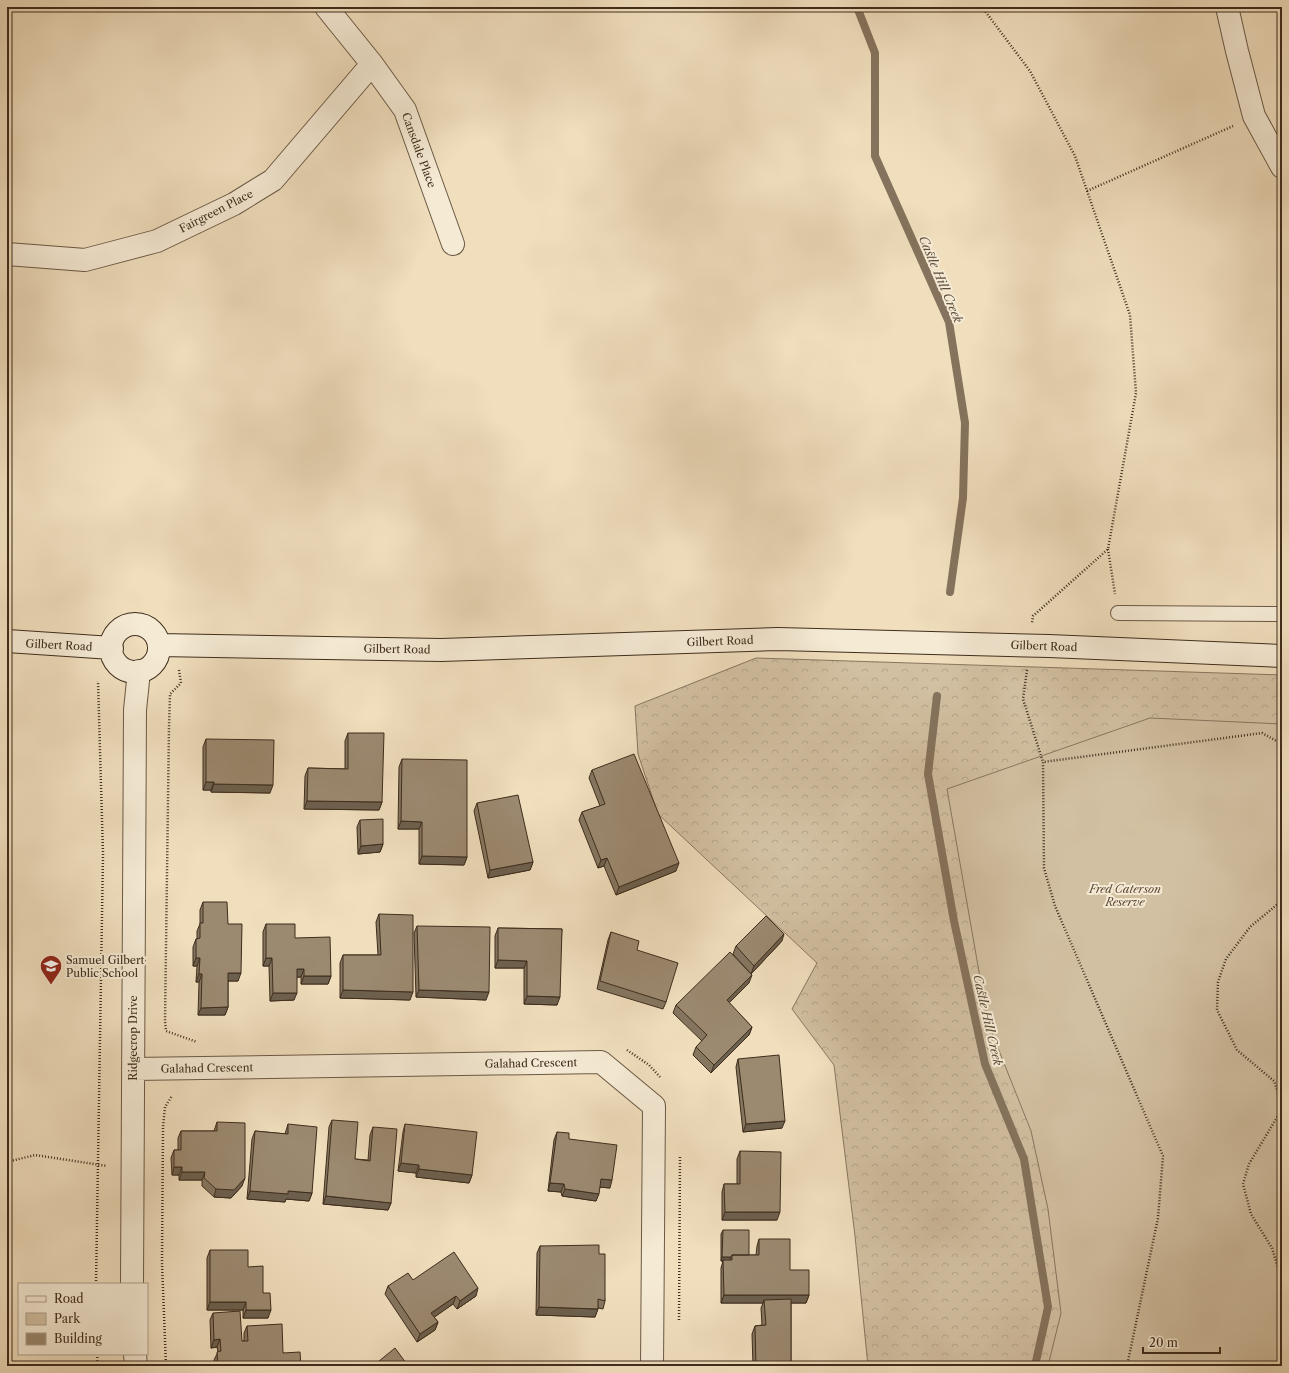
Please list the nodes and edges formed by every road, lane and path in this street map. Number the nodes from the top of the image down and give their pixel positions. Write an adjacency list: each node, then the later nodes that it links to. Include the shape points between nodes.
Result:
1 (326, 7): 4 (street, Cansdale Place)
2 (982, 7): 7 (path, via 1030,71 1075,156)
3 (1228, 7): 5 (street, via 1236,51)
4 (372, 64): 8 (street, Cansdale Place, via 405,110); 9 (street, Fairgreen Place, via 273,180 234,204 157,241 86,260)
5 (1254, 116): 6 (street); 7 (path)
6 (1282, 167)
7 (1087, 191): 10 (path, via 1130,315 1136,393)
8 (453, 244)
9 (7, 254)
10 (1108, 549): 11 (path); 13 (path, via 1033,616)
11 (1118, 613): 12 (lane)
12 (1282, 614)
13 (1032, 623)
14 (7, 641): 16 (street, Gilbert Road)
15 (168, 645): 16 (street, via 158,640 147,627 131,624 118,632 112,642); 17 (street, Gilbert Road, via 441,650 778,639 1049,646); 19 (street, via 159,653 156,661); 24 (path, via 181,683 170,694 165,1021 166,1031)
16 (112, 648): 19 (street, via 119,665 126,670)
17 (1282, 656)
18 (1027, 669): 22 (path, via 1023,699)
19 (139, 671): 26 (street, Ridgecrop Drive, via 135,710)
20 (98, 681): 33 (path, via 103,854)
21 (1282, 744): 22 (path, via 1262,733)
22 (1043, 762): 45 (path, via 1044,868 1055,906 1163,1156 1158,1218)
23 (1282, 902): 29 (path, via 1250,927 1226,959 1218,982 1217,1010 1237,1050 1274,1081)
24 (204, 1045)
25 (626, 1050): 27 (path, via 649,1065)
26 (133, 1069): 37 (street, Ridgecrop Drive); 44 (street, Galahad Crescent, via 601,1062 654,1106)
27 (662, 1080)
28 (172, 1096): 43 (path, via 165,1107 163,1127 162,1263)
29 (1282, 1104)
30 (1282, 1109): 35 (path, via 1249,1164 1243,1184 1251,1214 1272,1248)
31 (680, 1150): 38 (path)
32 (7, 1162): 33 (path, via 35,1154)
33 (98, 1164): 34 (path); 36 (path)
34 (107, 1166)
35 (1282, 1281)
36 (96, 1283)
37 (132, 1283)
38 (679, 1327)
39 (97, 1355): 41 (path)
40 (135, 1355): 42 (street)
41 (98, 1366)
42 (136, 1366)
43 (166, 1366)
44 (652, 1366)
45 (1127, 1366)

